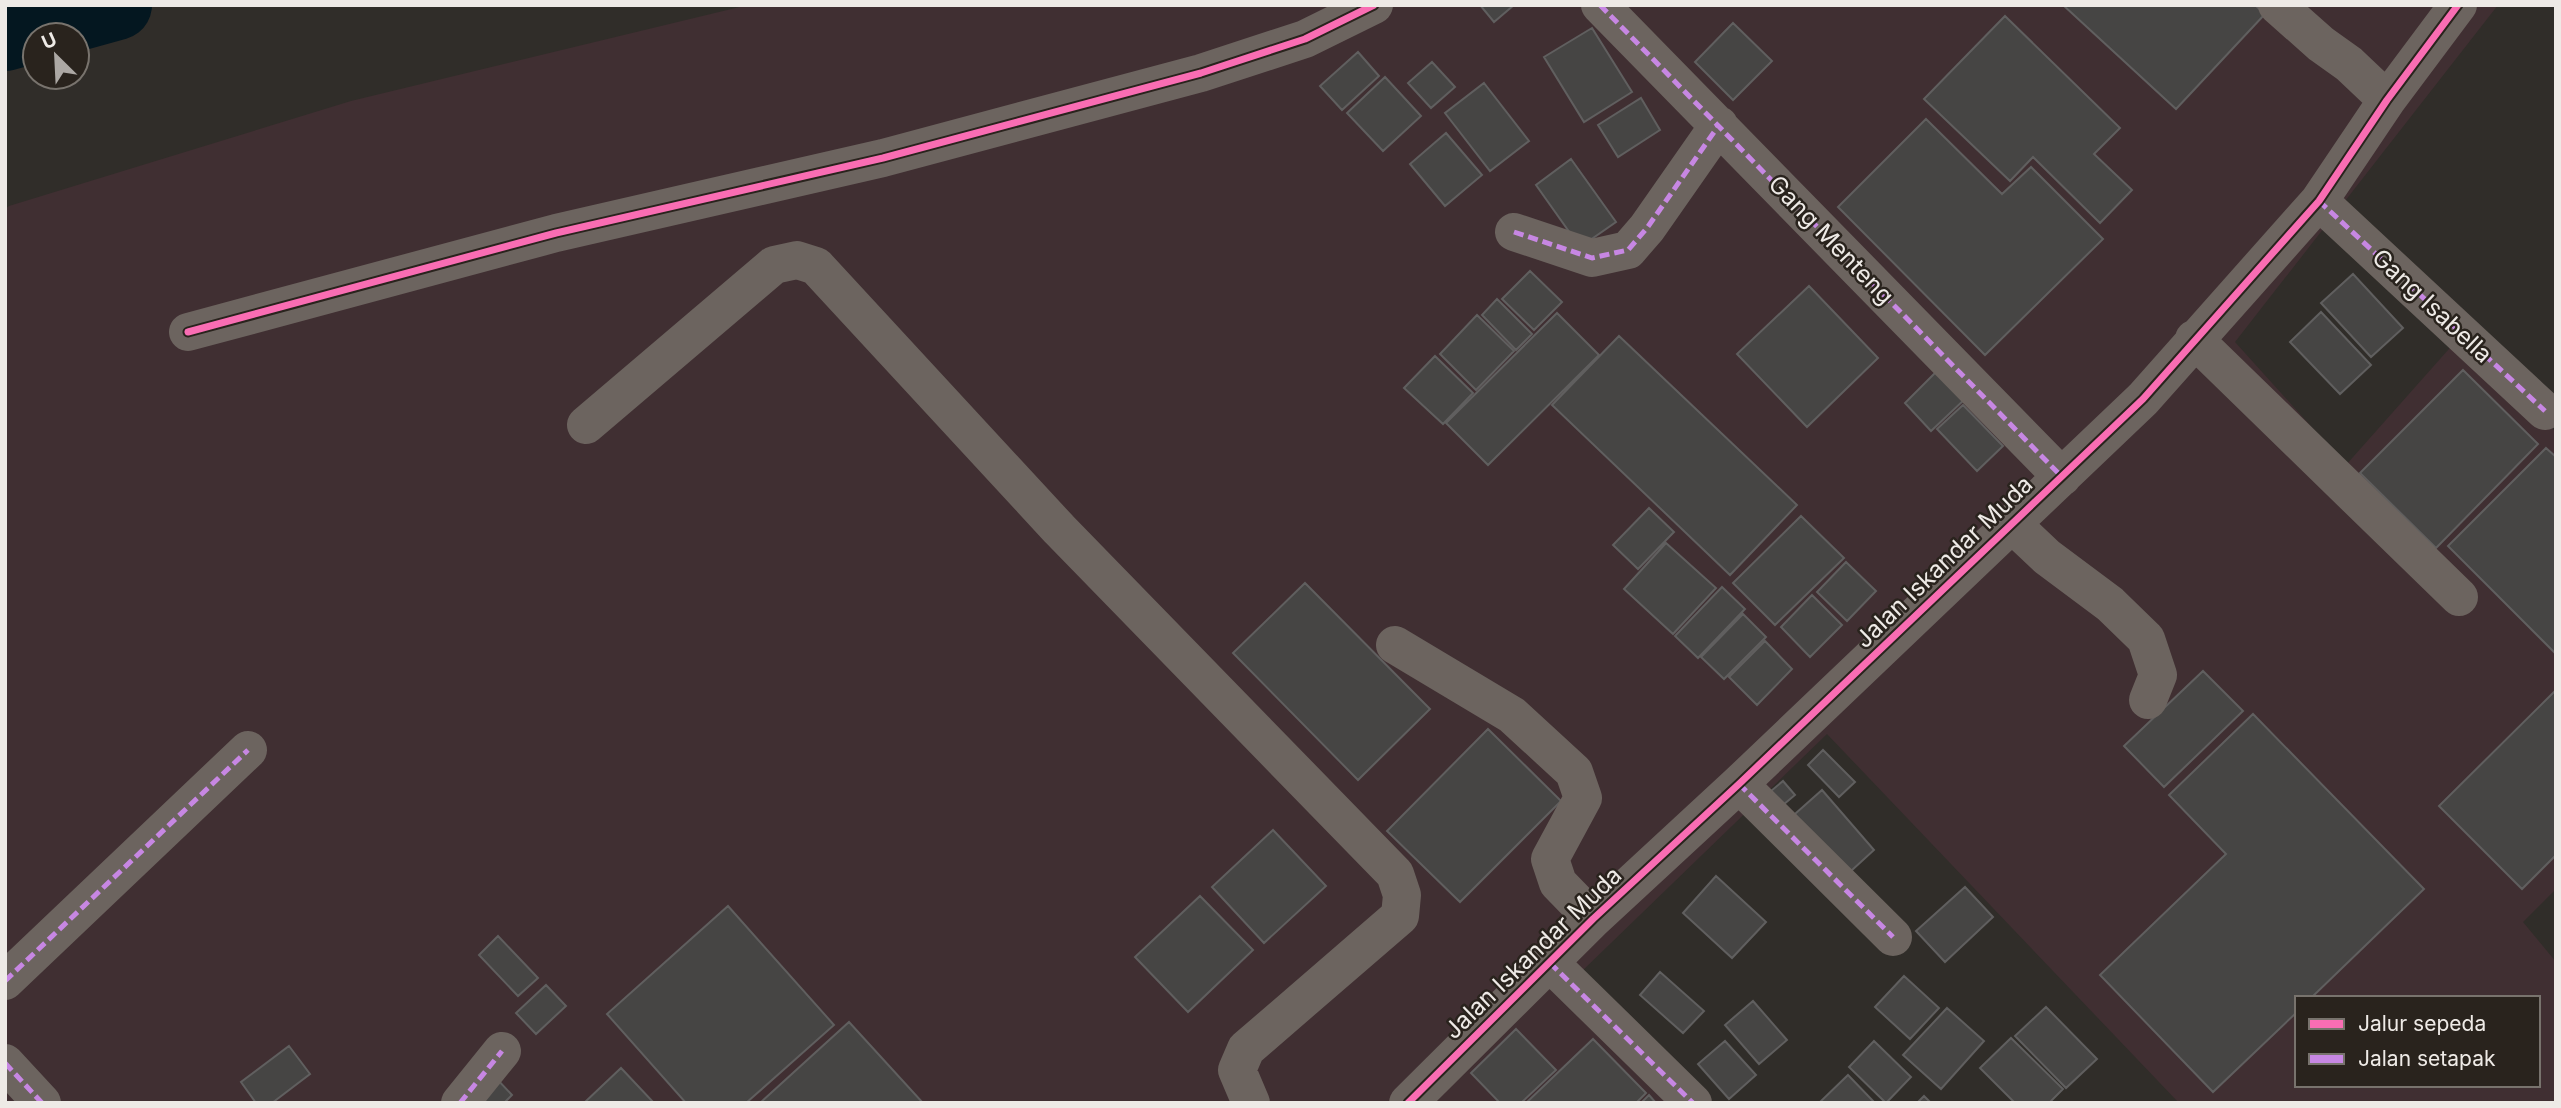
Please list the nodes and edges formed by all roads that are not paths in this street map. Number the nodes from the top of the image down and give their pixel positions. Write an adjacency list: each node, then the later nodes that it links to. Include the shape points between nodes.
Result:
1 (1374, 5): 9 (street, via 1304,39 1188,77 883,158 556,233)
2 (1600, 5): 6 (street, Gang Menteng)
3 (2277, 5): 5 (street)
4 (2458, 5): 5 (street, Jalan Iskandar Muda)
5 (2387, 100): 7 (street, Jalan Iskandar Muda)
6 (1719, 125): 8 (street, via 1628,250 1592,258); 13 (street, Gang Menteng)
7 (2319, 201): 10 (street, Jalan Iskandar Muda); 11 (street, Gang Isabella)
8 (1514, 232)
9 (188, 332)
10 (2194, 339): 13 (street, Jalan Iskandar Muda, via 2143,399); 15 (street)
11 (2545, 411)
12 (586, 425): 29 (street, via 775,265 797,260 816,266 1059,529 1395,874 1402,895 1400,916 1247,1049 1237,1070)
13 (2062, 477): 14 (street, Jalan Iskandar Muda)
14 (2012, 523): 17 (street, via 2146,639 2158,675); 19 (street, Jalan Iskandar Muda)
15 (2459, 597)
16 (1395, 645): 20 (street, via 1512,715 1574,772 1583,798 1550,859 1558,883)
17 (2148, 701)
18 (248, 750): 23 (street)
19 (1739, 784): 20 (street, Jalan Iskandar Muda); 21 (street)
20 (1593, 919): 22 (street, Jalan Iskandar Muda)
21 (1893, 937)
22 (1550, 963): 26 (street, Jalan Iskandar Muda); 30 (street)
23 (5, 981)
24 (502, 1051): 28 (street)
25 (5, 1063): 27 (street)
26 (1419, 1099)
27 (42, 1103)
28 (460, 1103)
29 (1251, 1103)
30 (1693, 1103)

